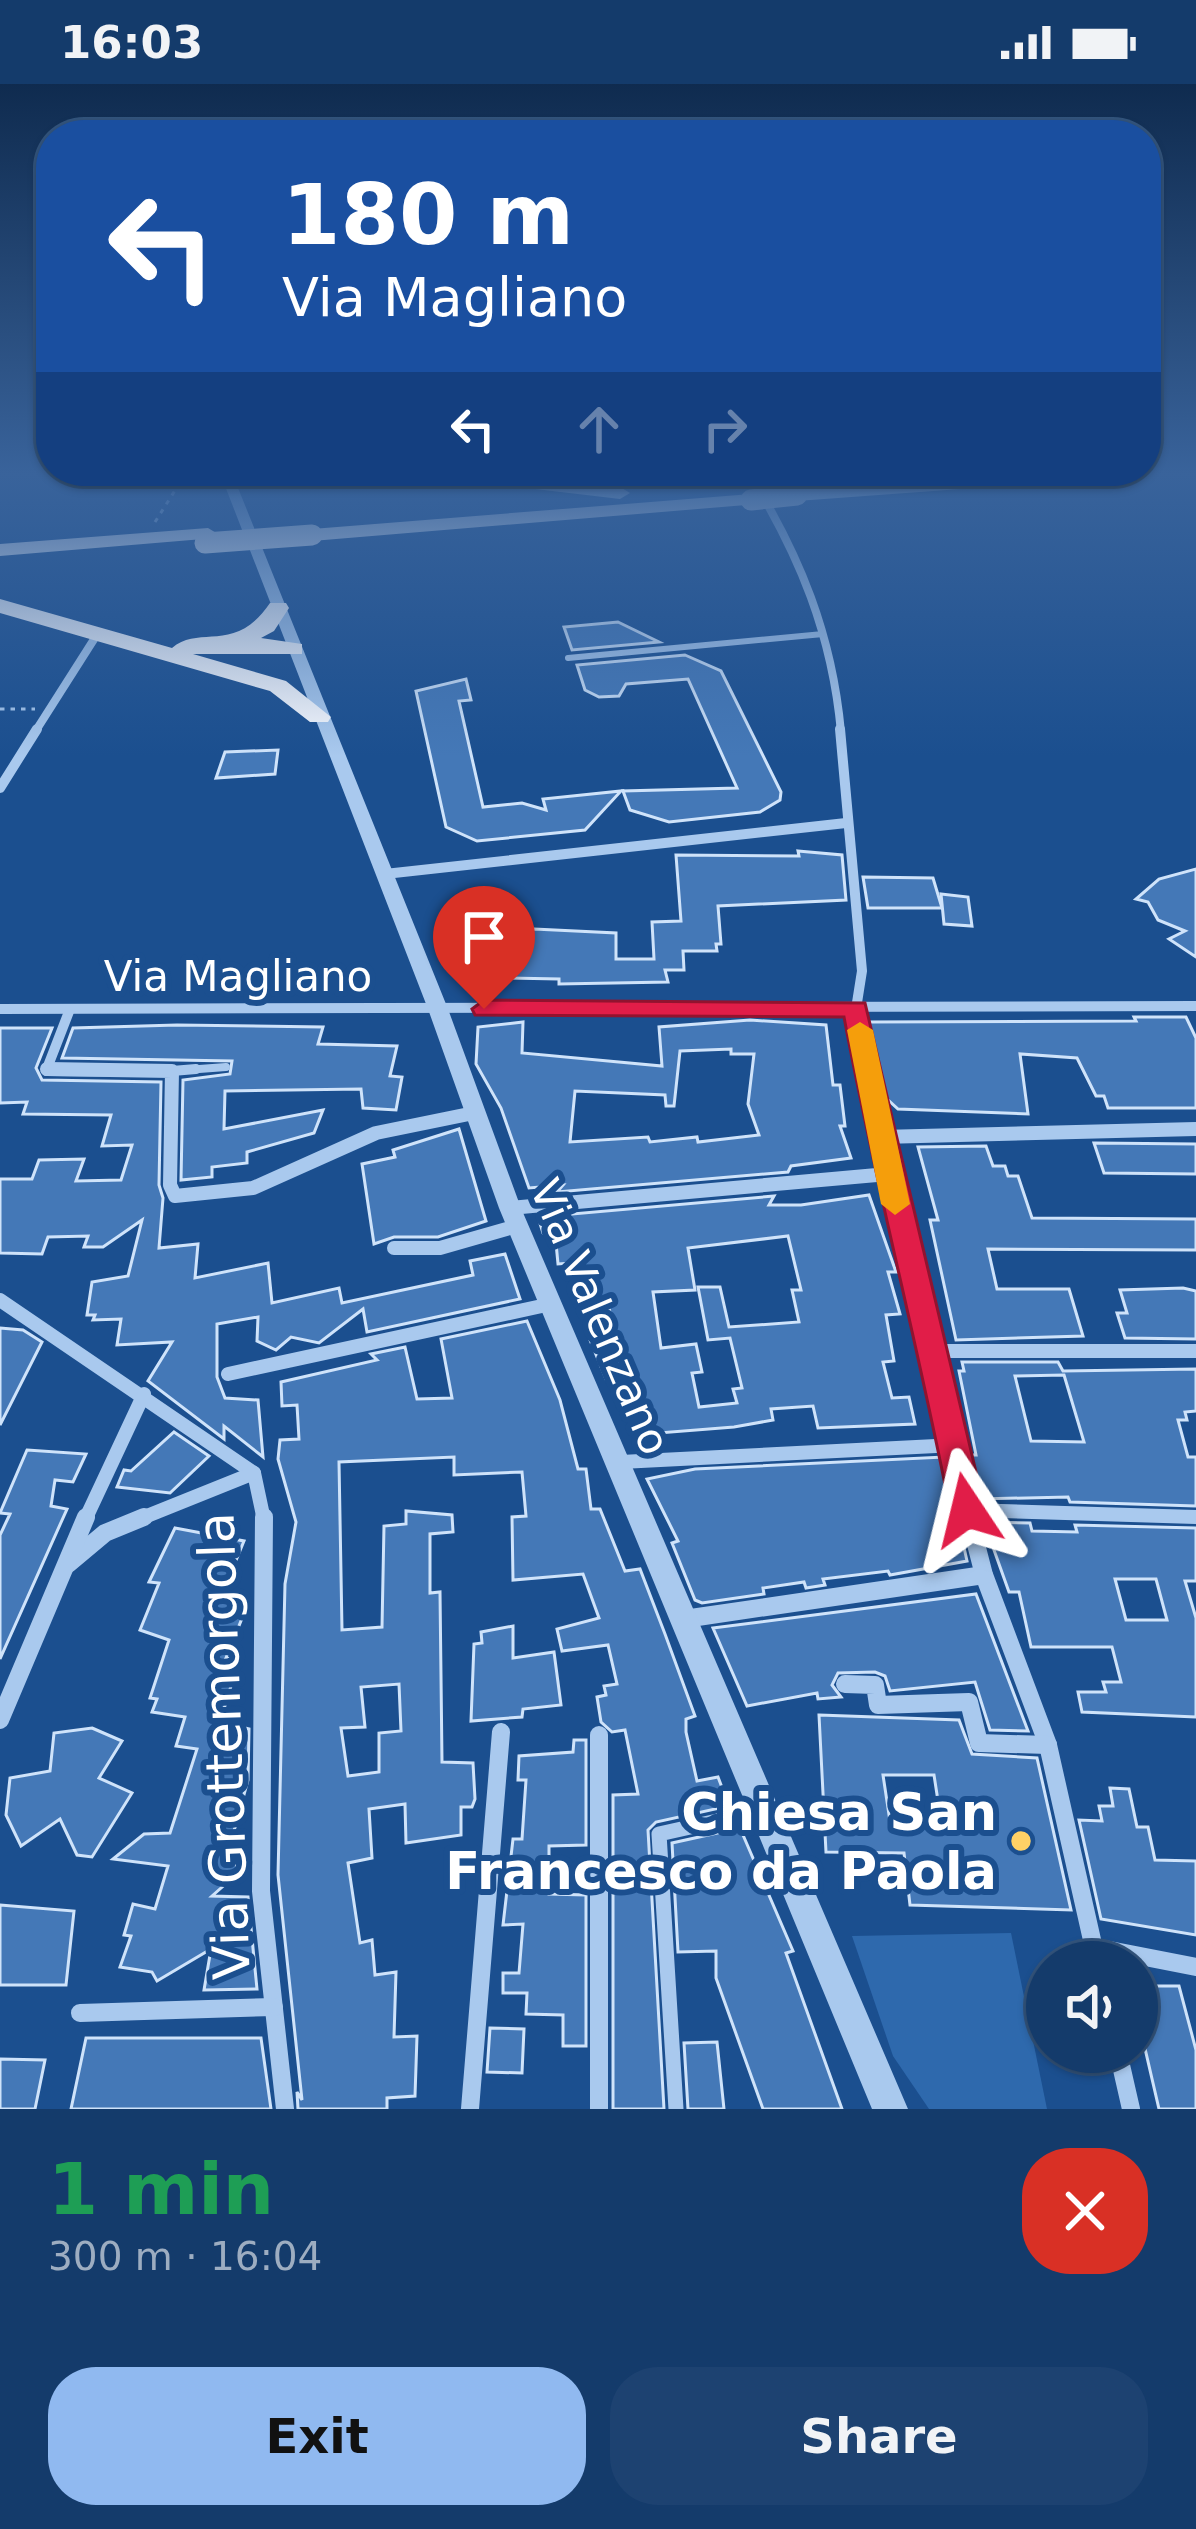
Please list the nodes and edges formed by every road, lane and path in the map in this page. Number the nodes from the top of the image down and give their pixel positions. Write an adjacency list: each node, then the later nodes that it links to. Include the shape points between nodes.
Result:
1 (263, 568): 4 (street, Via Valenzano)
2 (801, 568): 6 (street)
3 (0, 606): 5 (highway)
4 (278, 608): 7 (highway, via 254,635); 9 (street, Via Valenzano)
5 (98, 633): 8 (highway); 13 (street)
6 (824, 634): 10 (lane); 16 (street, via 836,680)
7 (233, 644): 8 (highway); 9 (highway)
8 (152, 647): 11 (highway)
9 (294, 649): 11 (highway); 14 (street, Via Valenzano)
10 (568, 658)
11 (218, 668): 14 (highway, via 278,686)
12 (0, 709): 13 (path)
13 (47, 709): 15 (street)
14 (319, 717): 17 (street, Via Valenzano)
15 (0, 788)
16 (846, 823): 17 (street); 22 (street, via 862,971)
17 (385, 874): 21 (street, Via Valenzano)
18 (1196, 1006): 22 (street, Via Magliano)
19 (0, 1009): 20 (street, Via Magliano)
20 (70, 1009): 21 (street, Via Magliano); 24 (street, via 46,1072)
21 (438, 1009): 22 (street, Via Magliano); 25 (street, Via Valenzano)
22 (856, 1009): 27 (street)
23 (226, 1067): 24 (lane)
24 (172, 1071): 25 (street, via 175,1196 253,1188 376,1132)
25 (474, 1113): 29 (street, Via Valenzano)
26 (1196, 1129): 27 (street)
27 (880, 1137): 28 (street)
28 (887, 1174): 29 (street); 33 (street)
29 (514, 1217): 30 (street, via 447,1245); 32 (street, Via Valenzano)
30 (394, 1248)
31 (0, 1300): 36 (street, Via Grottemorgola)
32 (551, 1304): 35 (street); 38 (street, Via Valenzano)
33 (935, 1351): 34 (street); 37 (street)
34 (1196, 1351)
35 (228, 1374)
36 (144, 1394): 39 (street, Via Grottemorgola); 42 (street)
37 (956, 1444): 38 (street); 40 (street)
38 (621, 1462): 44 (street, Via Valenzano)
39 (254, 1474): 42 (street, via 105,1533); 54 (street, Via Grottemorgola, via 263,1496 267,1588 261,1891)
40 (967, 1510): 41 (street); 43 (street)
41 (1196, 1517)
42 (65, 1566): 46 (street)
43 (984, 1575): 44 (street); 49 (street)
44 (683, 1619): 50 (street, Via Valenzano)
45 (845, 1684): 49 (street, via 875,1685 878,1705 969,1702 979,1744)
46 (0, 1720)
47 (501, 1732): 58 (street)
48 (598, 1735): 59 (street)
49 (1048, 1745): 51 (street)
50 (761, 1811): 60 (street, via 659,1834); 61 (street, Via Valenzano)
51 (1093, 1941)
52 (1158, 1961): 53 (street)
53 (1196, 1966)
54 (274, 2007): 55 (street); 57 (street, Via Grottemorgola)
55 (80, 2013)
56 (1123, 2073): 62 (street)
57 (285, 2109)
58 (470, 2109)
59 (599, 2109)
60 (676, 2109)
61 (890, 2109)
62 (1131, 2109)

